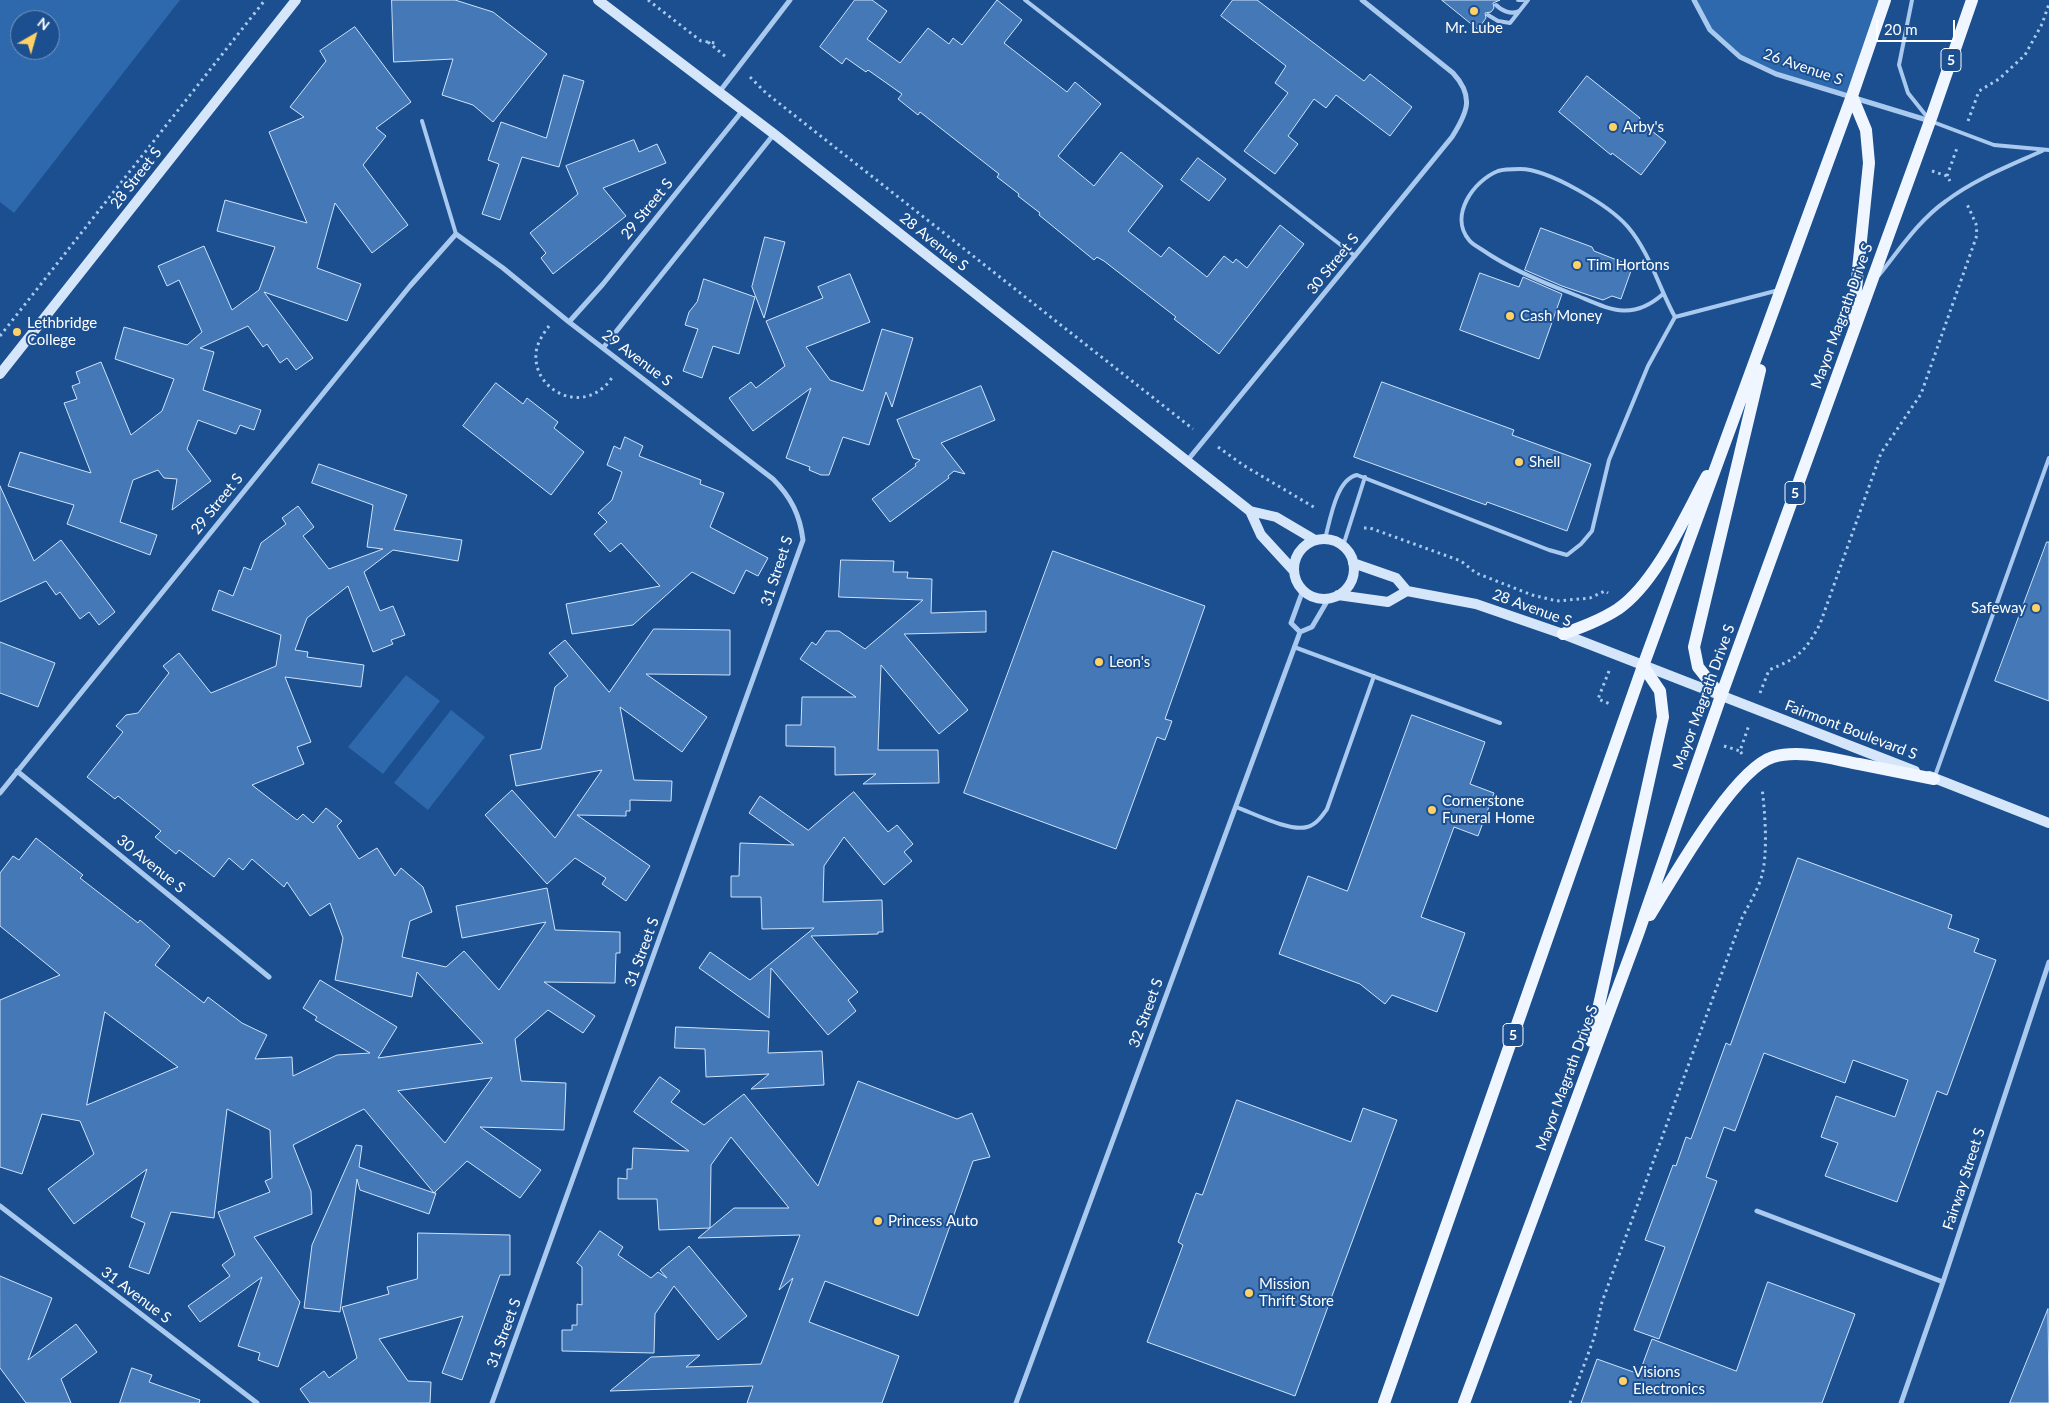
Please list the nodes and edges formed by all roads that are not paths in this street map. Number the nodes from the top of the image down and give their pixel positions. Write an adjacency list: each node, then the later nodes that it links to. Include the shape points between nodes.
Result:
1 (296, 0): 34 (street, 28 Street S)
2 (598, 0): 16 (street, 28 Avenue S)
3 (790, 0): 16 (street)
4 (1025, 0): 25 (lane)
5 (1362, 0): 25 (street, 30 Street S, via 1453,72 1466,94 1465,116 1452,138)
6 (1518, 0): 7 (lane)
7 (1523, 0)
8 (1528, 0): 14 (lane)
9 (1694, 0): 17 (street, 26 Avenue S, via 1710,30 1740,56 1776,74)
10 (1885, 0): 17 (main road, 5)
11 (1912, 0): 20 (lane, via 1899,65 1908,93)
12 (1972, 0): 20 (main road, Mayor Magrath Drive S / 5)
13 (1496, 5): 14 (lane, via 1507,12)
14 (1521, 10): 15 (lane, via 1508,23 1498,22)
15 (1488, 15)
16 (720, 92): 18 (street, 28 Avenue S)
17 (1852, 96): 20 (street, 26 Avenue S); 26 (main road, 5); 32 (main road, via 1866,130 1869,163)
18 (743, 110): 21 (street, 28 Avenue S); 31 (street, 29 Street S)
19 (422, 121): 24 (lane)
20 (1930, 121): 22 (lane, via 1994,145); 27 (main road, Mayor Magrath Drive S / 5)
21 (774, 134): 33 (street); 37 (street, 28 Avenue S)
22 (2044, 150): 23 (lane); 27 (lane, via 1975,182 1945,201 1920,224)
23 (2049, 150)
24 (456, 234): 31 (street, 29 Avenue S); 55 (street, 29 Street S, via 410,286)
25 (1355, 256): 37 (street, 30 Street S)
26 (1782, 289): 29 (main road, 5); 30 (lane)
27 (1868, 290): 32 (main road, Mayor Magrath Drive S / 5)
28 (1663, 294): 28 (lane, via 1646,253 1628,226 1593,198 1552,177 1522,168 1499,171 1480,182 1465,202 1461,223 1469,241 1526,276 1614,310 1632,311 1650,305); 30 (lane)
29 (1774, 311): 35 (main road, 5); 53 (main road, via 1694,647 1698,667)
30 (1676, 318): 38 (lane, via 1648,366 1609,460 1592,531 1567,555)
31 (569, 322): 33 (street, 29 Avenue S)
32 (1851, 338): 53 (main road, Mayor Magrath Drive S / 5)
33 (603, 348): 39 (street, 29 Avenue S, via 773,479)
34 (0, 374)
35 (1729, 434): 49 (main road, via 1675,536 1646,582 1620,608 1598,621); 51 (main road, 5)
36 (2049, 458): 56 (lane)
37 (1187, 462): 40 (street, 28 Avenue S)
38 (1365, 476): 41 (lane, via 1352,476 1343,484); 42 (lane)
39 (796, 509): 68 (street, 31 Street S, via 803,540)
40 (1250, 510): 41 (street, 28 Avenue S, via 1276,517); 44 (street, 28 Avenue S, via 1261,535)
41 (1320, 540): 42 (street, 28 Avenue S, via 1335,541); 44 (street, via 1306,545 1299,552)
42 (1343, 546): 43 (street)
43 (1353, 563): 46 (street, 28 Avenue S, via 1396,578); 47 (street, via 1351,582)
44 (1294, 571): 45 (street, 28 Avenue S)
45 (1303, 590): 47 (street, via 1310,595); 48 (street, via 1291,623)
46 (1407, 591): 47 (street, via 1388,602); 49 (street, 28 Avenue S, via 1476,604)
47 (1333, 597): 48 (street, 32 Street S, via 1312,627)
48 (1300, 632): 50 (street, 32 Street S)
49 (1563, 634): 51 (street, 28 Avenue S)
50 (1294, 647): 52 (lane); 58 (street, 32 Street S)
51 (1643, 666): 53 (street, Fairmont Boulevard S); 63 (main road, via 1660,691 1663,717); 70 (main road, 5)
52 (1374, 676): 54 (lane); 58 (lane, via 1327,809 1319,819 1309,827 1297,829)
53 (1721, 696): 56 (street, Fairmont Boulevard S); 60 (main road, Mayor Magrath Drive S / 5)
54 (1500, 723)
55 (17, 770): 57 (street, 29 Street S); 62 (street, 30 Avenue S)
56 (1934, 779): 59 (street, Fairmont Boulevard S); 60 (main road, via 1820,756 1788,755 1762,762 1752,768 1705,827)
57 (0, 793)
58 (1236, 807): 69 (street, 32 Street S)
59 (2049, 823)
60 (1638, 934): 63 (main road, Mayor Magrath Drive S / 5)
61 (2049, 962): 66 (street, Fairway Street S)
62 (269, 977)
63 (1580, 1090): 71 (main road, Mayor Magrath Drive S / 5)
64 (0, 1206): 67 (street, 31 Avenue S)
65 (1757, 1211): 66 (street)
66 (1943, 1282): 72 (street, Fairway Street S)
67 (257, 1403)
68 (492, 1403)
69 (1016, 1403)
70 (1384, 1403)
71 (1464, 1403)
72 (1901, 1403)

